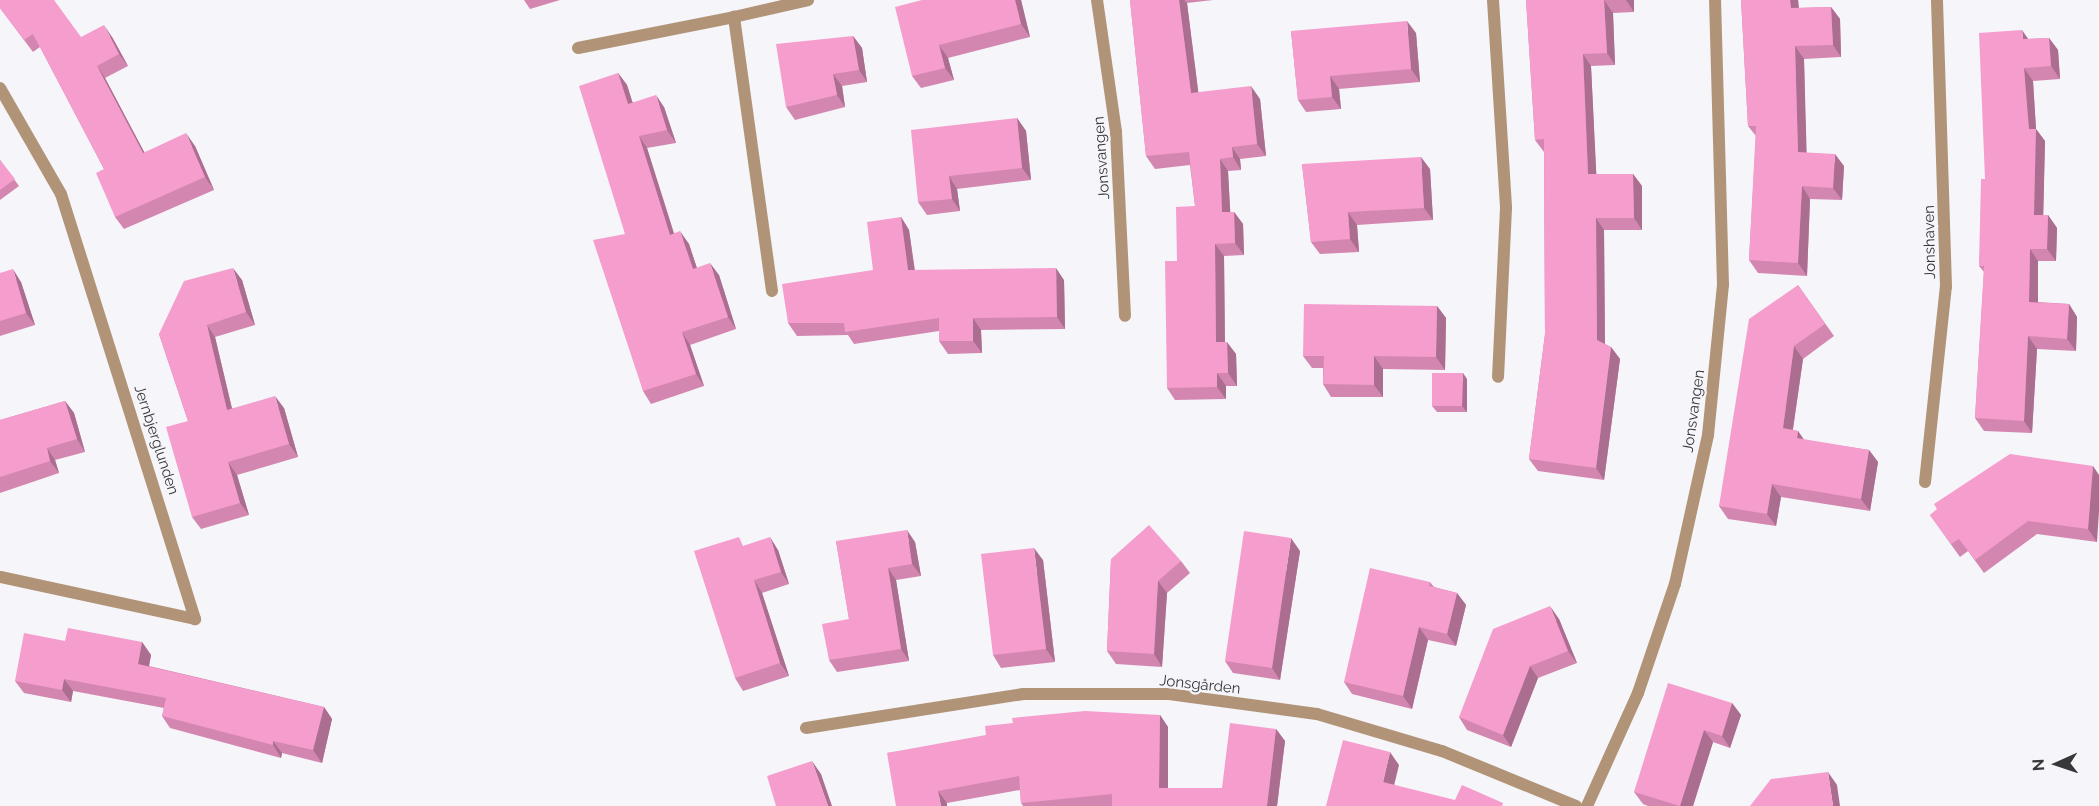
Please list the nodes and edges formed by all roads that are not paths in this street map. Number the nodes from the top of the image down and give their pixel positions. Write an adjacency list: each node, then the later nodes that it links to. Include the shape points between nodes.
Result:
1 (808, 0): 6 (street)
2 (1097, 0): 10 (street, Jonsvangen, via 1116,132)
3 (1493, 0): 11 (street, via 1506,208)
4 (1715, 0): 16 (street, Jonsvangen, via 1723,285 1708,435 1675,584 1638,693)
5 (1937, 0): 12 (street, Jonshaven, via 1946,287)
6 (734, 17): 7 (street); 9 (street)
7 (578, 48)
8 (1, 91): 13 (street, Jernbjerglunden, via 61,194 195,619)
9 (772, 291)
10 (1125, 316)
11 (1498, 377)
12 (1925, 483)
13 (0, 577)
14 (806, 728): 15 (street, Jonsgården, via 1023,694 1169,694 1317,714 1442,751)
15 (1576, 806)
16 (1587, 806)

